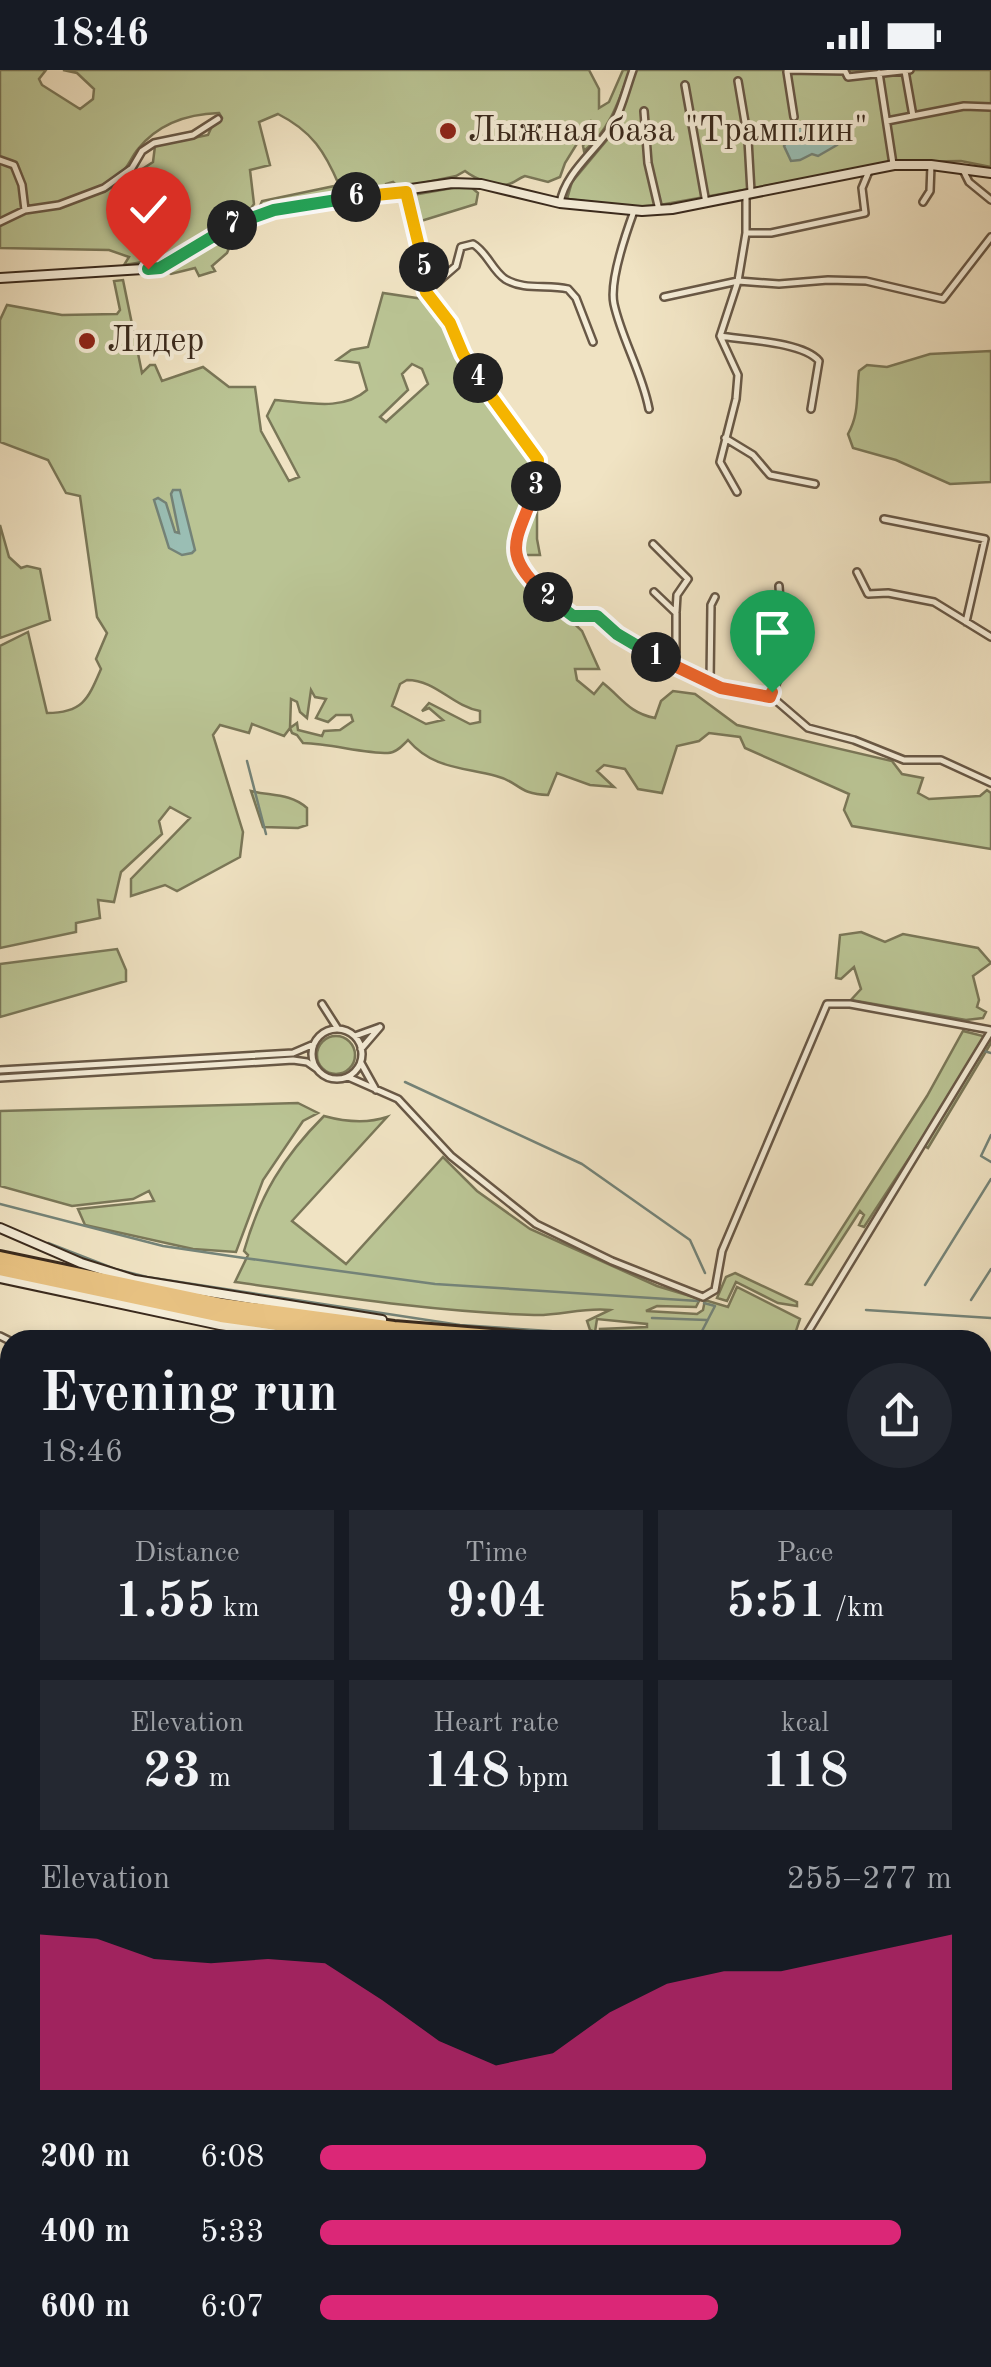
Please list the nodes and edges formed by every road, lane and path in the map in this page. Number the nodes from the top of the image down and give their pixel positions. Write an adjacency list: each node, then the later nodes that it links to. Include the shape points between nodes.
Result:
1 (632, 70): 25 (street, via 611,127 578,167)
2 (844, 70): 4 (street); 6 (street, via 848,76)
3 (908, 70): 5 (street); 11 (street)
4 (787, 71): 12 (street)
5 (889, 71): 6 (street)
6 (879, 73): 14 (street)
7 (738, 81): 22 (street)
8 (685, 84): 26 (street)
9 (991, 107): 11 (street)
10 (644, 111): 29 (street)
11 (912, 116): 14 (street)
12 (794, 117)
13 (218, 119): 27 (street, via 194,135 154,143 104,188)
14 (887, 121): 16 (street)
15 (0, 160): 27 (street, via 14,165)
16 (894, 165): 17 (main road); 18 (main road)
17 (931, 165): 19 (main road); 24 (street)
18 (870, 168): 22 (main road); 31 (street, via 862,188 865,213)
19 (963, 168): 20 (main road); 23 (street, via 968,182)
20 (991, 173)
21 (406, 192): 25 (main road, via 475,183); 33 (main road, via 253,216 160,268); 35 (street)
22 (748, 194): 26 (main road); 31 (street)
23 (991, 200)
24 (923, 202)
25 (560, 203): 28 (main road)
26 (706, 203): 29 (main road)
27 (24, 210): 30 (street)
28 (634, 210): 29 (main road); 39 (street, via 613,300)
29 (659, 210)
30 (0, 222)
31 (746, 233): 34 (street)
32 (991, 236): 34 (street, via 943,300 866,281)
33 (0, 278)
34 (738, 281): 36 (street); 37 (street)
35 (426, 292): 38 (street, via 456,266 462,247 472,244 512,282 568,289); 53 (street, via 472,370 536,456 540,468 518,531 518,565 569,614 597,616)
36 (664, 297)
37 (720, 336): 40 (street, via 815,355); 41 (street, via 738,376)
38 (593, 342)
39 (649, 409)
40 (811, 410)
41 (724, 438): 42 (street, via 770,475); 43 (street, via 720,462)
42 (816, 484)
43 (736, 492)
44 (884, 518): 51 (street, via 984,538)
45 (653, 544): 50 (street, via 688,579 677,595)
46 (857, 572): 51 (street, via 868,594 934,602)
47 (779, 586): 55 (street, via 784,667)
48 (654, 592): 50 (street)
49 (715, 597): 54 (street)
50 (676, 614): 53 (street, via 676,651)
51 (966, 622): 52 (street)
52 (991, 636)
53 (652, 655): 54 (street)
54 (710, 682): 55 (street)
55 (770, 697): 56 (street, via 808,728 904,760 942,760)
56 (991, 782)
57 (322, 1004): 58 (street)
58 (325, 1013): 59 (street); 61 (street)
59 (338, 1030): 61 (street); 62 (street)
60 (991, 1031): 69 (street, via 837,1002 824,1008 722,1251 716,1290 703,1297 536,1224 486,1188 398,1099); 78 (street)
61 (324, 1033): 63 (street)
62 (354, 1036): 64 (street); 64 (street, via 380,1027)
63 (314, 1044): 66 (street); 67 (street, via 293,1053)
64 (361, 1049): 65 (street)
65 (360, 1062): 68 (street); 69 (street)
66 (317, 1069): 67 (street, via 293,1060); 68 (street, via 328,1078)
67 (0, 1074)
68 (348, 1076): 69 (street)
69 (376, 1090)
70 (0, 1228): 77 (main road, via 135,1280)
71 (0, 1258): 76 (highway, via 223,1305)
72 (0, 1269): 75 (highway)
73 (0, 1278): 74 (main road)
74 (256, 1330)
75 (320, 1330)
76 (433, 1330)
77 (440, 1330)
78 (809, 1330)

